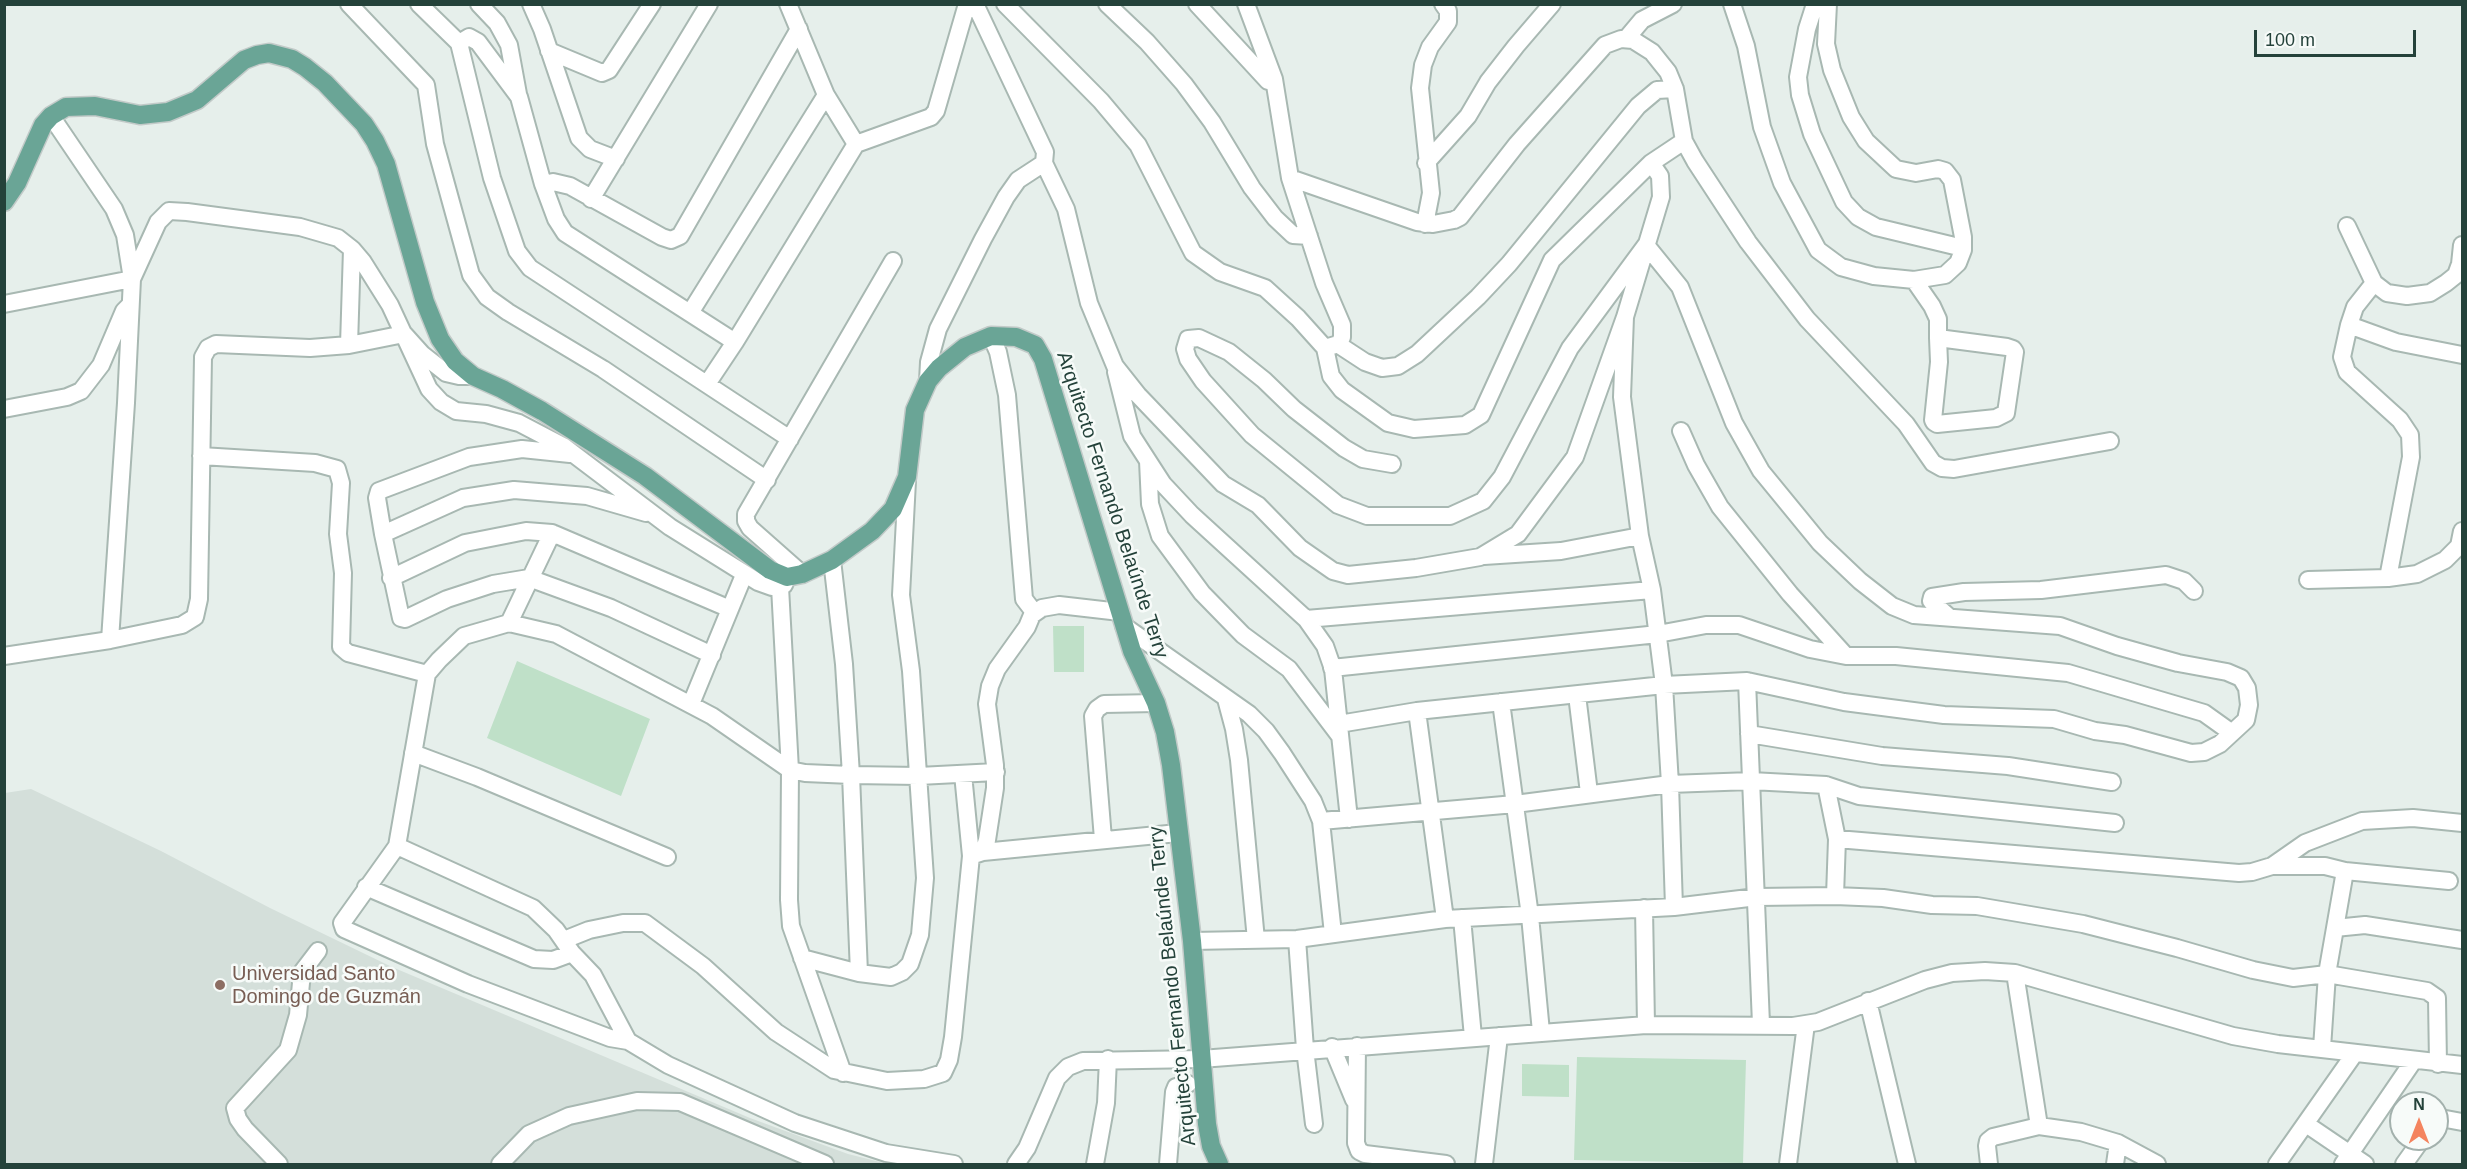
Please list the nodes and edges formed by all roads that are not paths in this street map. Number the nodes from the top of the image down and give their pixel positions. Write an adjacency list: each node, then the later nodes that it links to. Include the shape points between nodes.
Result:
1 (349, 4): 75 (street, via 426,85 435,144 471,275 487,297 603,369)
2 (419, 4): 22 (street)
3 (479, 4): 27 (street, via 497,23 509,45)
4 (531, 4): 23 (street)
5 (652, 4): 23 (street, via 609,70 602,73)
6 (709, 4): 31 (street)
7 (788, 4): 20 (street)
8 (967, 4): 30 (street, via 936,111 931,117)
9 (975, 4): 32 (street, via 1045,152)
10 (1005, 4): 60 (street, via 1101,101 1138,145 1193,253 1220,272 1265,288)
11 (1107, 4): 41 (street, via 1184,84 1275,218 1293,235)
12 (1197, 4): 24 (street, via 1267,80)
13 (1246, 4): 24 (street)
14 (1443, 4): 33 (street, via 1448,22 1430,47 1421,81)
15 (1552, 4): 33 (street, via 1488,82 1468,116)
16 (1673, 4): 21 (street, via 1642,20)
17 (1732, 4): 48 (street, via 1746,46 1766,138 1782,183 1818,250 1841,267 1887,279)
18 (1815, 4): 44 (street, via 1798,76 1800,95 1816,144 1844,202 1858,217 1876,227)
19 (1828, 4): 44 (street, via 1828,57 1858,129 1875,152 1896,170 1916,173 1938,169 1951,176)
20 (799, 29): 26 (street); 37 (street, via 680,236 671,240 662,237)
21 (1626, 39): 25 (street, via 1640,43 1658,58); 39 (street, via 1605,45 1516,144 1460,217)
22 (459, 43): 27 (street, via 469,38 478,42); 65 (street, via 492,178 517,251 530,268)
23 (549, 51): 31 (street, via 579,138 590,149)
24 (1274, 82): 35 (street)
25 (1675, 89): 29 (street); 60 (street, via 1664,88 1649,94 1509,264 1417,354 1398,366 1382,368)
26 (826, 95): 30 (street); 52 (street)
27 (519, 97): 36 (street)
28 (51, 116): 38 (main road); 47 (street, via 114,209 125,235); 63 (main road, via 66,107 80,105 140,115 168,112 197,100 244,60 257,54 281,55 305,67 346,104 375,141 386,164 440,339 455,361)
29 (1684, 141): 34 (street); 69 (street, via 1748,242 1800,310 1906,424 1933,464 1954,469)
30 (856, 144): 58 (street)
31 (616, 159): 37 (street)
32 (1044, 163): 62 (street, via 1066,209 1089,303); 64 (street, via 1018,180 983,239 938,329)
33 (1426, 163): 39 (street, via 1431,193)
34 (1652, 163): 42 (street, via 1660,176 1661,196); 60 (street, via 1552,260 1481,415 1465,425 1414,429 1388,423 1342,390 1331,376)
35 (1290, 178): 39 (street); 41 (street)
36 (543, 184): 37 (street, via 570,186); 52 (street, via 565,233)
37 (591, 199)
38 (4, 202)
39 (1425, 224)
40 (2347, 226): 49 (street)
41 (1309, 236): 60 (street, via 1342,325 1342,337)
42 (1646, 245): 53 (street); 73 (street, via 1570,348 1502,477 1483,501 1450,516 1367,516 1338,505 1252,435 1203,381 1188,359 1188,339 1199,339 1229,352 1344,448 1364,459); 93 (street, via 1680,287 1734,423 1761,471 1820,543 1892,606 1914,615)
43 (2463, 245): 49 (street, via 2456,275 2430,293 2387,293)
44 (1963, 248): 48 (street, via 1950,272)
45 (352, 249): 47 (street, via 338,238 300,227 169,211 158,222); 55 (street, via 390,305); 59 (street)
46 (893, 261): 68 (street)
47 (132, 279): 50 (street); 51 (street)
48 (1914, 280): 57 (street, via 1938,319)
49 (2374, 283): 54 (street, via 2355,307)
50 (4, 304)
51 (130, 306): 66 (street, via 126,307 96,374 81,391); 98 (street)
52 (690, 313): 58 (street)
53 (1625, 317): 80 (street, via 1622,397); 81 (street, via 1575,457 1518,534)
54 (2349, 325): 61 (street, via 2396,342); 86 (street, via 2342,357 2347,372 2400,420 2410,435 2411,457)
55 (404, 334): 59 (street); 63 (street, via 446,373); 70 (street, via 429,388 441,402 456,411 519,423)
56 (991, 336): 64 (main road, via 952,356); 92 (street, via 1007,396 1024,599); 94 (main road, Arquitecto Fernando Belaúnde Terry, via 1027,340 1043,359)
57 (1938, 338): 57 (street, via 1934,422 1996,418 2006,413 2013,349)
58 (735, 342): 65 (street)
59 (349, 345): 71 (street, via 310,348 216,344 208,348 203,357)
60 (1332, 346)
61 (2463, 355)
62 (1114, 366): 72 (street, via 1132,436); 81 (street, via 1224,484 1258,505 1300,548 1333,571 1348,576 1364,575)
63 (473, 376): 87 (main road, via 502,388 603,449 770,570)
64 (928, 381): 74 (main road, via 915,410)
65 (706, 384): 68 (street)
66 (4, 410)
67 (1681, 431): 101 (street, via 1720,507)
68 (790, 439): 75 (street)
69 (2110, 441)
70 (573, 454): 76 (street); 79 (street, via 522,449 470,457 379,491)
71 (201, 456): 98 (street, via 199,599 195,616 182,625); 103 (street, via 315,463 337,469 341,483 341,647 348,653)
72 (1148, 460): 95 (street, via 1163,484 1192,515); 112 (street, via 1149,504 1160,536 1202,593 1244,635 1289,669)
73 (1392, 464)
74 (907, 477): 82 (main road, via 884,520); 120 (street, via 902,595)
75 (767, 480): 87 (street, via 746,514 746,521)
76 (656, 516): 79 (street, via 587,496 514,490 464,498); 83 (street)
77 (2463, 531): 86 (street, via 2459,546 2445,560 2417,574)
78 (552, 533): 84 (street, via 526,531 465,543); 85 (street); 91 (street)
79 (383, 534): 84 (street)
80 (1640, 536): 81 (street, via 1561,551); 89 (street)
81 (1480, 557)
82 (832, 560): 87 (main road); 119 (street)
83 (744, 575): 87 (street, via 765,585); 91 (street)
84 (391, 578): 85 (street, via 401,618 405,619 447,599)
85 (530, 578): 96 (street); 99 (street, via 610,608)
86 (2388, 578): 88 (street)
87 (789, 579): 116 (street)
88 (2308, 580)
89 (1652, 590): 95 (street); 97 (street)
90 (2194, 591): 93 (street, via 2184,581 2166,575 2041,590 1932,597 1931,601)
91 (730, 609): 99 (street)
92 (1034, 612): 94 (street, via 1059,605); 117 (street, via 990,686 987,713)
93 (1949, 617): 113 (street, via 2060,626 2178,663 2227,672 2241,678 2249,705 2246,720)
94 (1122, 619): 107 (street); 109 (main road, Arquitecto Fernando Belaúnde Terry)
95 (1306, 619): 102 (street, via 1325,646)
96 (509, 623): 103 (street, via 464,636); 110 (street, via 556,634)
97 (1658, 634): 101 (street, via 1706,625 1739,625 1810,649); 102 (street); 105 (street)
98 (110, 640): 100 (street)
99 (712, 655): 110 (street)
100 (4, 656)
101 (1846, 656): 113 (street, via 1896,656 2068,673 2204,713)
102 (1332, 668): 112 (street)
103 (427, 674): 115 (street)
104 (1747, 681): 105 (street); 113 (street, via 1844,702 1944,716 2054,719 2191,753 2204,752); 114 (street)
105 (1664, 685): 106 (street); 123 (street)
106 (1577, 694): 108 (street); 125 (street)
107 (1226, 699): 129 (street, via 1266,731 1313,801); 152 (street, via 1239,760)
108 (1501, 702): 111 (street); 126 (street)
109 (1156, 703): 132 (main road, Arquitecto Fernando Belaúnde Terry, via 1171,765); 133 (street, via 1104,704 1093,716)
110 (691, 704): 116 (street)
111 (1417, 711): 112 (street); 127 (street)
112 (1339, 730): 128 (street)
113 (2232, 733)
114 (1749, 734): 121 (street); 122 (street, via 1882,756 2008,766)
115 (413, 753): 135 (street); 137 (street)
116 (790, 770): 119 (street); 157 (street, via 789,900 791,926)
117 (996, 772): 118 (street); 136 (street, via 987,840)
118 (963, 774): 120 (street); 136 (street)
119 (851, 775): 120 (street); 158 (street)
120 (919, 776): 158 (street, via 926,878 920,934 910,964 902,972 891,977)
121 (1751, 781): 123 (street); 124 (street); 143 (street)
122 (2112, 782)
123 (1670, 784): 125 (street); 144 (street)
124 (1826, 785): 130 (street, via 1859,796); 134 (street)
125 (1589, 793): 126 (street)
126 (1515, 804): 127 (street); 146 (street)
127 (1430, 811): 128 (street); 148 (street)
128 (1349, 819): 129 (street)
129 (1321, 821): 150 (street)
130 (2115, 823)
131 (2463, 823): 138 (street, via 2413,818 2362,821 2305,843)
132 (1178, 833): 133 (street); 154 (main road, Arquitecto Fernando Belaúnde Terry)
133 (1103, 839): 136 (street)
134 (1837, 839): 138 (street, via 2228,872 2252,872); 142 (street)
135 (397, 846): 141 (street); 155 (street, via 533,908)
136 (977, 854): 179 (street, via 950,1060 943,1074 904,1081)
137 (667, 857)
138 (2272, 866): 139 (street, via 2325,866)
139 (2345, 871): 140 (street); 149 (street)
140 (2449, 881)
141 (366, 887): 155 (street, via 534,959 553,960); 168 (street, via 342,923 350,933 468,984 590,1031)
142 (1835, 896): 143 (street); 160 (street, via 2026,912 2123,933 2253,970 2293,978)
143 (1757, 897): 144 (street); 163 (street)
144 (1674, 907): 145 (street)
145 (1644, 908): 146 (street); 162 (street)
146 (1530, 916): 147 (street); 165 (street)
147 (1462, 918): 148 (street); 167 (street)
148 (1445, 920): 150 (street)
149 (2335, 928): 153 (street, via 2365,925); 160 (street)
150 (1334, 934): 151 (street)
151 (1298, 939): 152 (street); 172 (street)
152 (1256, 940): 154 (street)
153 (2463, 940)
154 (1192, 941): 175 (main road, Arquitecto Fernando Belaúnde Terry)
155 (568, 947): 168 (street, via 593,975); 179 (street, via 589,930 623,922 645,923 703,966 776,1032)
156 (318, 951): 188 (street, via 302,972 298,1015 288,1050 235,1108 245,1129)
157 (802, 958): 158 (street); 179 (street)
158 (859, 974)
159 (2015, 974): 161 (street, via 1952,974); 171 (street, via 2233,1036); 184 (street)
160 (2327, 974): 171 (street); 177 (street, via 2427,991 2437,998)
161 (1868, 1001): 164 (street); 199 (street)
162 (1646, 1024): 163 (street); 165 (street)
163 (1761, 1024): 164 (street)
164 (1806, 1024): 198 (street)
165 (1540, 1032): 166 (street)
166 (1499, 1036): 167 (street); 197 (street)
167 (1473, 1037): 169 (street)
168 (628, 1041): 191 (street, via 668,1065 795,1123 886,1154)
169 (1357, 1046): 170 (street); 181 (street)
170 (1332, 1047): 172 (street); 181 (street)
171 (2322, 1048): 173 (street)
172 (1305, 1049): 175 (street); 182 (street)
173 (2355, 1053): 176 (street); 183 (street)
174 (1108, 1059): 175 (street); 192 (street, via 1083,1061 1068,1067 1057,1078 1027,1148); 193 (street, via 1106,1103)
175 (1201, 1059): 195 (main road, Arquitecto Fernando Belaúnde Terry, via 1207,1124)
176 (2414, 1060): 177 (street); 187 (street)
177 (2438, 1064): 178 (street)
178 (2463, 1065)
179 (843, 1073)
180 (1188, 1084): 194 (street, via 1181,1084 1174,1092)
181 (1357, 1107): 196 (street, via 1359,1151)
182 (1314, 1124)
183 (2306, 1124): 187 (street); 203 (street)
184 (2039, 1126): 185 (street); 200 (street, via 1993,1137 1986,1146)
185 (2118, 1143): 201 (street); 202 (street)
186 (2413, 1151): 205 (street)
187 (2346, 1159): 204 (street)
188 (279, 1164)
189 (500, 1164): 190 (street, via 529,1134 569,1116 637,1101 680,1102)
190 (825, 1164)
191 (954, 1164)
192 (1016, 1164)
193 (1095, 1164)
194 (1168, 1164)
195 (1219, 1164)
196 (1446, 1164)
197 (1484, 1164)
198 (1788, 1164)
199 (1907, 1164)
200 (1989, 1164)
201 (2115, 1164)
202 (2157, 1164)
203 (2277, 1164)
204 (2365, 1164)
205 (2404, 1164)

